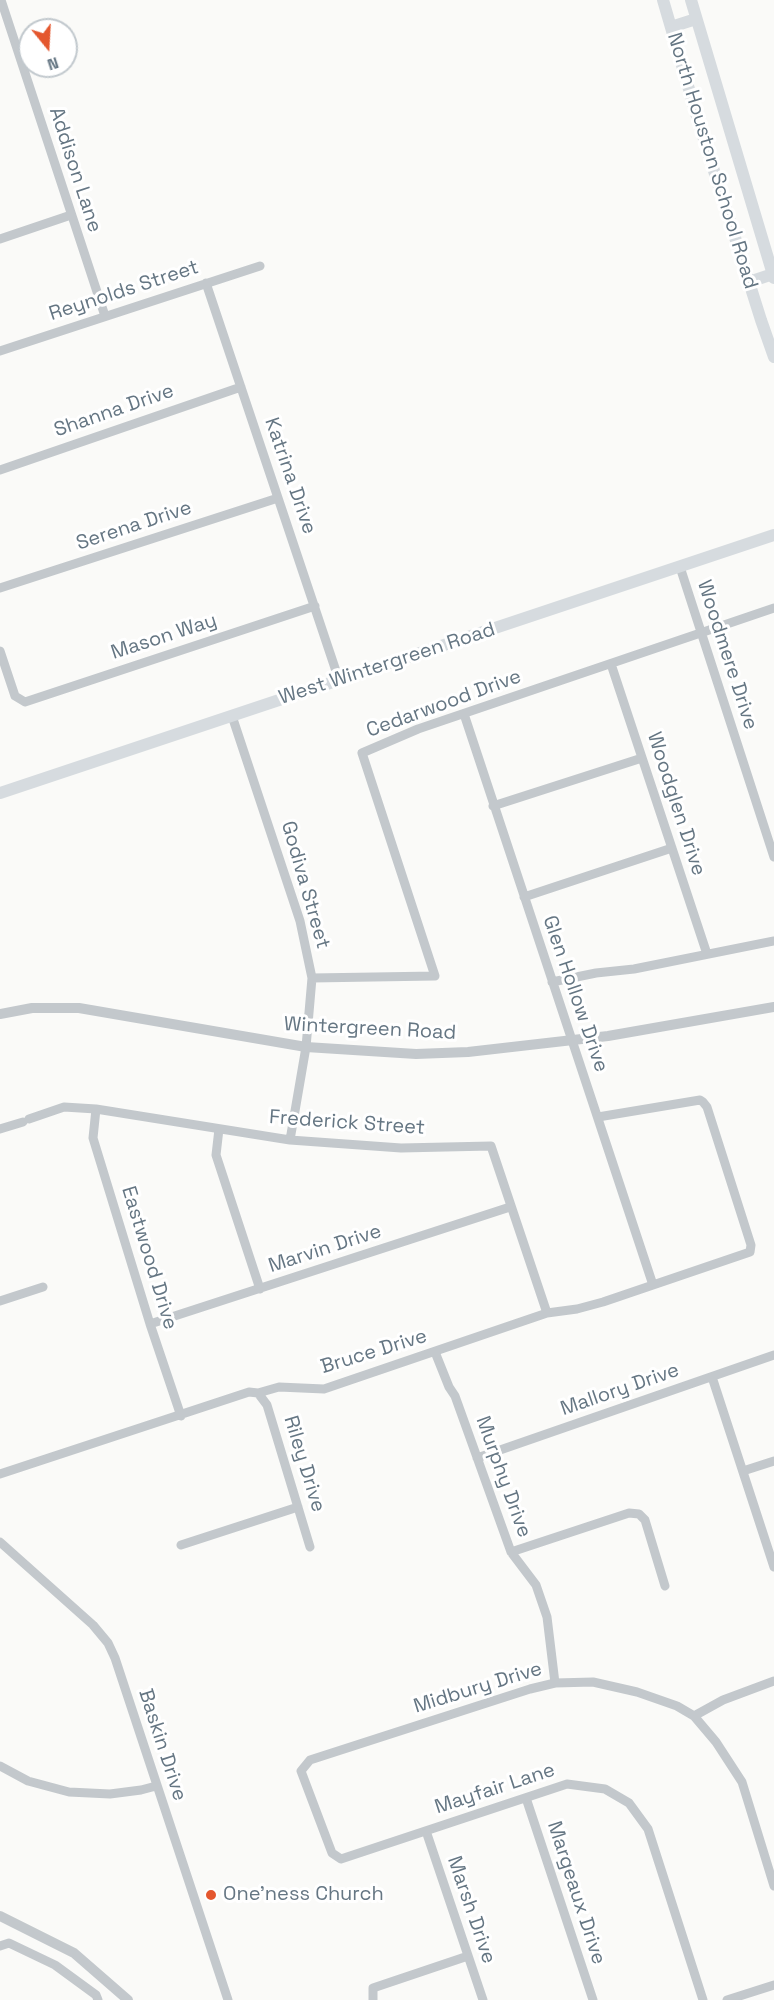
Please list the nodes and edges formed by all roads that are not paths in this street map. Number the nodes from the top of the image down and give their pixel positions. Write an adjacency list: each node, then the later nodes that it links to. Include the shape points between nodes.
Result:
1 (1, 0): 6 (street, Addison Lane)
2 (663, 0): 5 (main road, North Houston School Road)
3 (691, 0): 4 (main road, North Houston School Road)
4 (696, 19): 5 (main road); 9 (main road, North Houston School Road)
5 (671, 27): 10 (main road, North Houston School Road)
6 (71, 215): 7 (street); 12 (street, Addison Lane)
7 (0, 239)
8 (260, 266): 11 (street, Reynolds Street)
9 (773, 276): 10 (main road)
10 (749, 282): 14 (main road, North Houston School Road)
11 (206, 283): 12 (street, Reynolds Street); 15 (street, Katrina Drive)
12 (105, 316): 13 (street, Reynolds Street)
13 (0, 351)
14 (774, 357)
15 (241, 387): 16 (street, Shanna Drive); 17 (street, Katrina Drive)
16 (0, 470)
17 (278, 498): 20 (street, Serena Drive); 21 (street, Katrina Drive)
18 (774, 535): 19 (main road, West Wintergreen Road)
19 (680, 567): 23 (street, Woodmere Drive); 26 (main road, West Wintergreen Road)
20 (0, 588)
21 (315, 606): 24 (street, Mason Way, via 25,702 15,696); 26 (street, Katrina Drive)
22 (774, 608): 23 (street, Cedarwood Drive)
23 (701, 633): 25 (street, Cedarwood Drive); 33 (street, Woodmere Drive)
24 (0, 651)
25 (611, 664): 27 (street, Cedarwood Drive); 29 (street, Woodglen Drive)
26 (339, 680): 28 (main road, West Wintergreen Road)
27 (464, 714): 31 (street, Glen Hollow Drive); 37 (street, Cedarwood Drive, via 362,753 435,976)
28 (232, 716): 30 (main road, West Wintergreen Road); 37 (street, Godiva Street, via 300,921)
29 (642, 758): 31 (street); 32 (street, Woodglen Drive)
30 (0, 793)
31 (494, 806): 34 (street, Glen Hollow Drive)
32 (672, 848): 34 (street); 36 (street, Woodglen Drive)
33 (774, 857)
34 (524, 897): 38 (street, Glen Hollow Drive)
35 (774, 941): 36 (street)
36 (707, 954): 38 (street)
37 (312, 978): 42 (street, Godiva Street)
38 (552, 982): 41 (street, Glen Hollow Drive)
39 (774, 1007): 41 (street, Wintergreen Road)
40 (0, 1014): 42 (street, Wintergreen Road, via 32,1008 79,1008)
41 (571, 1040): 42 (street, Wintergreen Road, via 416,1054); 44 (street, Glen Hollow Drive)
42 (306, 1047): 47 (street, Godiva Street)
43 (96, 1109): 45 (street, Frederick Street, via 64,1107); 46 (street, Frederick Street); 54 (street, Eastwood Drive, via 93,1138)
44 (598, 1117): 49 (street, Glen Hollow Drive); 49 (street, Bruce Drive, via 700,1100 707,1107 750,1252)
45 (0, 1129)
46 (219, 1129): 47 (street, Frederick Street); 51 (street, via 216,1155)
47 (290, 1140): 48 (street, Frederick Street, via 401,1148 491,1146)
48 (510, 1207): 51 (street, Marvin Drive); 53 (street, Frederick Street)
49 (653, 1285): 53 (street, Bruce Drive, via 595,1304)
50 (43, 1287): 52 (street)
51 (260, 1289): 54 (street, Marvin Drive)
52 (0, 1301)
53 (547, 1313): 55 (street, Bruce Drive)
54 (150, 1324): 59 (street, Eastwood Drive)
55 (435, 1352): 58 (street, Bruce Drive, via 324,1389 279,1388); 60 (street, Murphy Drive)
56 (774, 1355): 57 (street, Mallory Drive)
57 (712, 1377): 60 (street, Mallory Drive); 62 (street)
58 (258, 1393): 59 (street, Bruce Drive, via 249,1392); 64 (street, Riley Drive, via 267,1405)
59 (181, 1416): 63 (street, Bruce Drive)
60 (477, 1458): 68 (street, Murphy Drive)
61 (774, 1461): 62 (street)
62 (743, 1471): 69 (street)
63 (0, 1474)
64 (298, 1507): 66 (street); 67 (street, Riley Drive)
65 (0, 1542): 75 (street, Baskin Drive, via 108,1643)
66 (181, 1545)
67 (310, 1547)
68 (511, 1552): 70 (street, via 629,1513 639,1514 645,1520); 72 (street, Murphy Drive, via 536,1585 547,1617)
69 (774, 1568)
70 (665, 1586)
71 (774, 1681): 73 (street, via 723,1700)
72 (555, 1683): 73 (street, Midbury Drive, via 593,1682 637,1692); 78 (street, Midbury Drive, via 310,1760 301,1771 332,1853)
73 (694, 1716): 79 (street, Midbury Drive, via 742,1782)
74 (0, 1767): 75 (street, via 28,1781 75,1792 117,1793)
75 (156, 1786): 86 (street, Baskin Drive)
76 (526, 1798): 77 (street, Mayfair Lane); 89 (street, Margeaux Drive); 90 (street, Mayfair Lane, via 567,1784 605,1789 629,1803 648,1829)
77 (426, 1831): 78 (street, Mayfair Lane); 82 (street, Marsh Drive)
78 (341, 1859)
79 (774, 1886)
80 (0, 1916): 85 (street, via 74,1953)
81 (0, 1946): 84 (street, via 9,1943 55,1965)
82 (468, 1956): 87 (street, via 373,1988); 88 (street, Marsh Drive)
83 (774, 1985): 91 (street)
84 (98, 2000)
85 (128, 2000)
86 (228, 2000)
87 (373, 2000)
88 (483, 2000)
89 (593, 2000)
90 (703, 2000)
91 (728, 2000)

